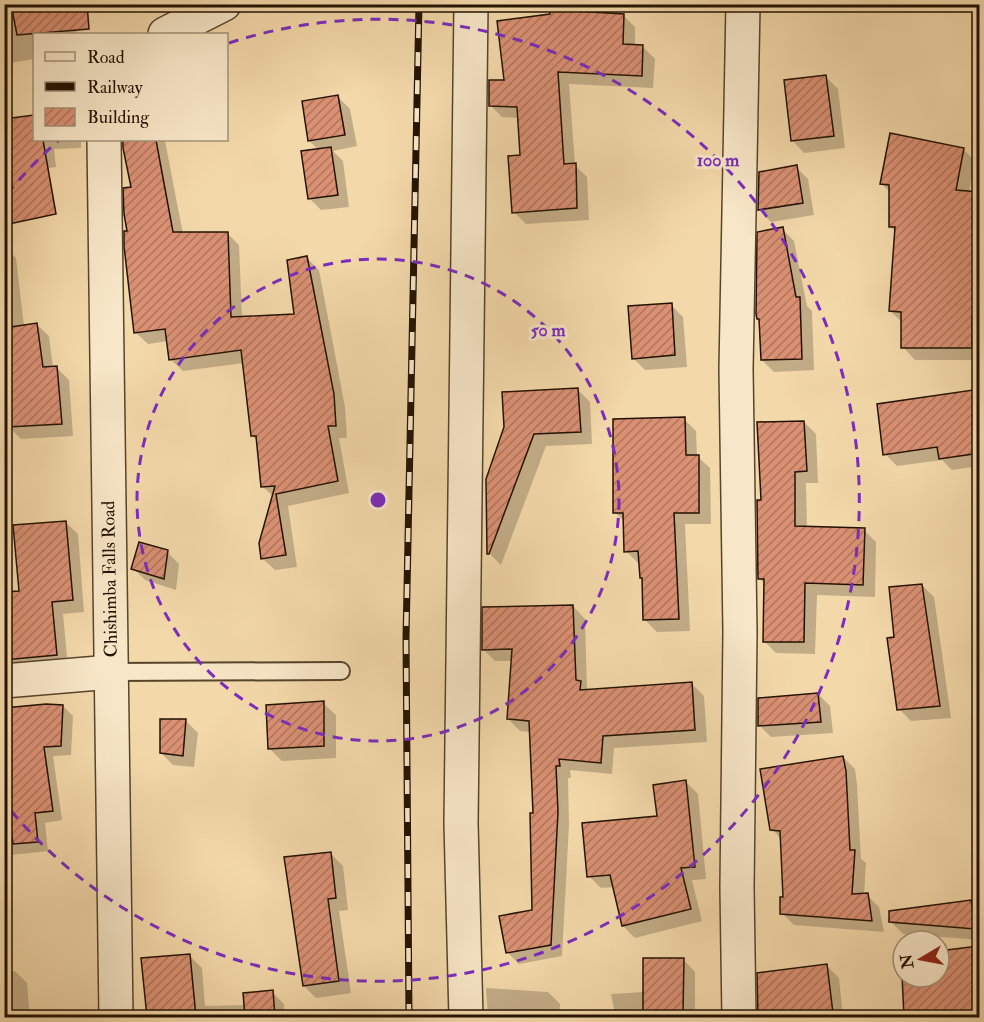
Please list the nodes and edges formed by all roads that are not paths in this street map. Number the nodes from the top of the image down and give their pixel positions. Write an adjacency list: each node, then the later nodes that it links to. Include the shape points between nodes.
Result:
1 (224, 4): 4 (street)
2 (471, 4): 10 (street, via 461,823)
3 (743, 4): 11 (street, via 736,369)
4 (167, 33)
5 (104, 141): 7 (street, Chishimba Falls Road)
6 (341, 671): 7 (lane)
7 (111, 672): 8 (street); 9 (street, Chishimba Falls Road)
8 (4, 681)
9 (116, 1017)
10 (465, 1017)
11 (739, 1017)

